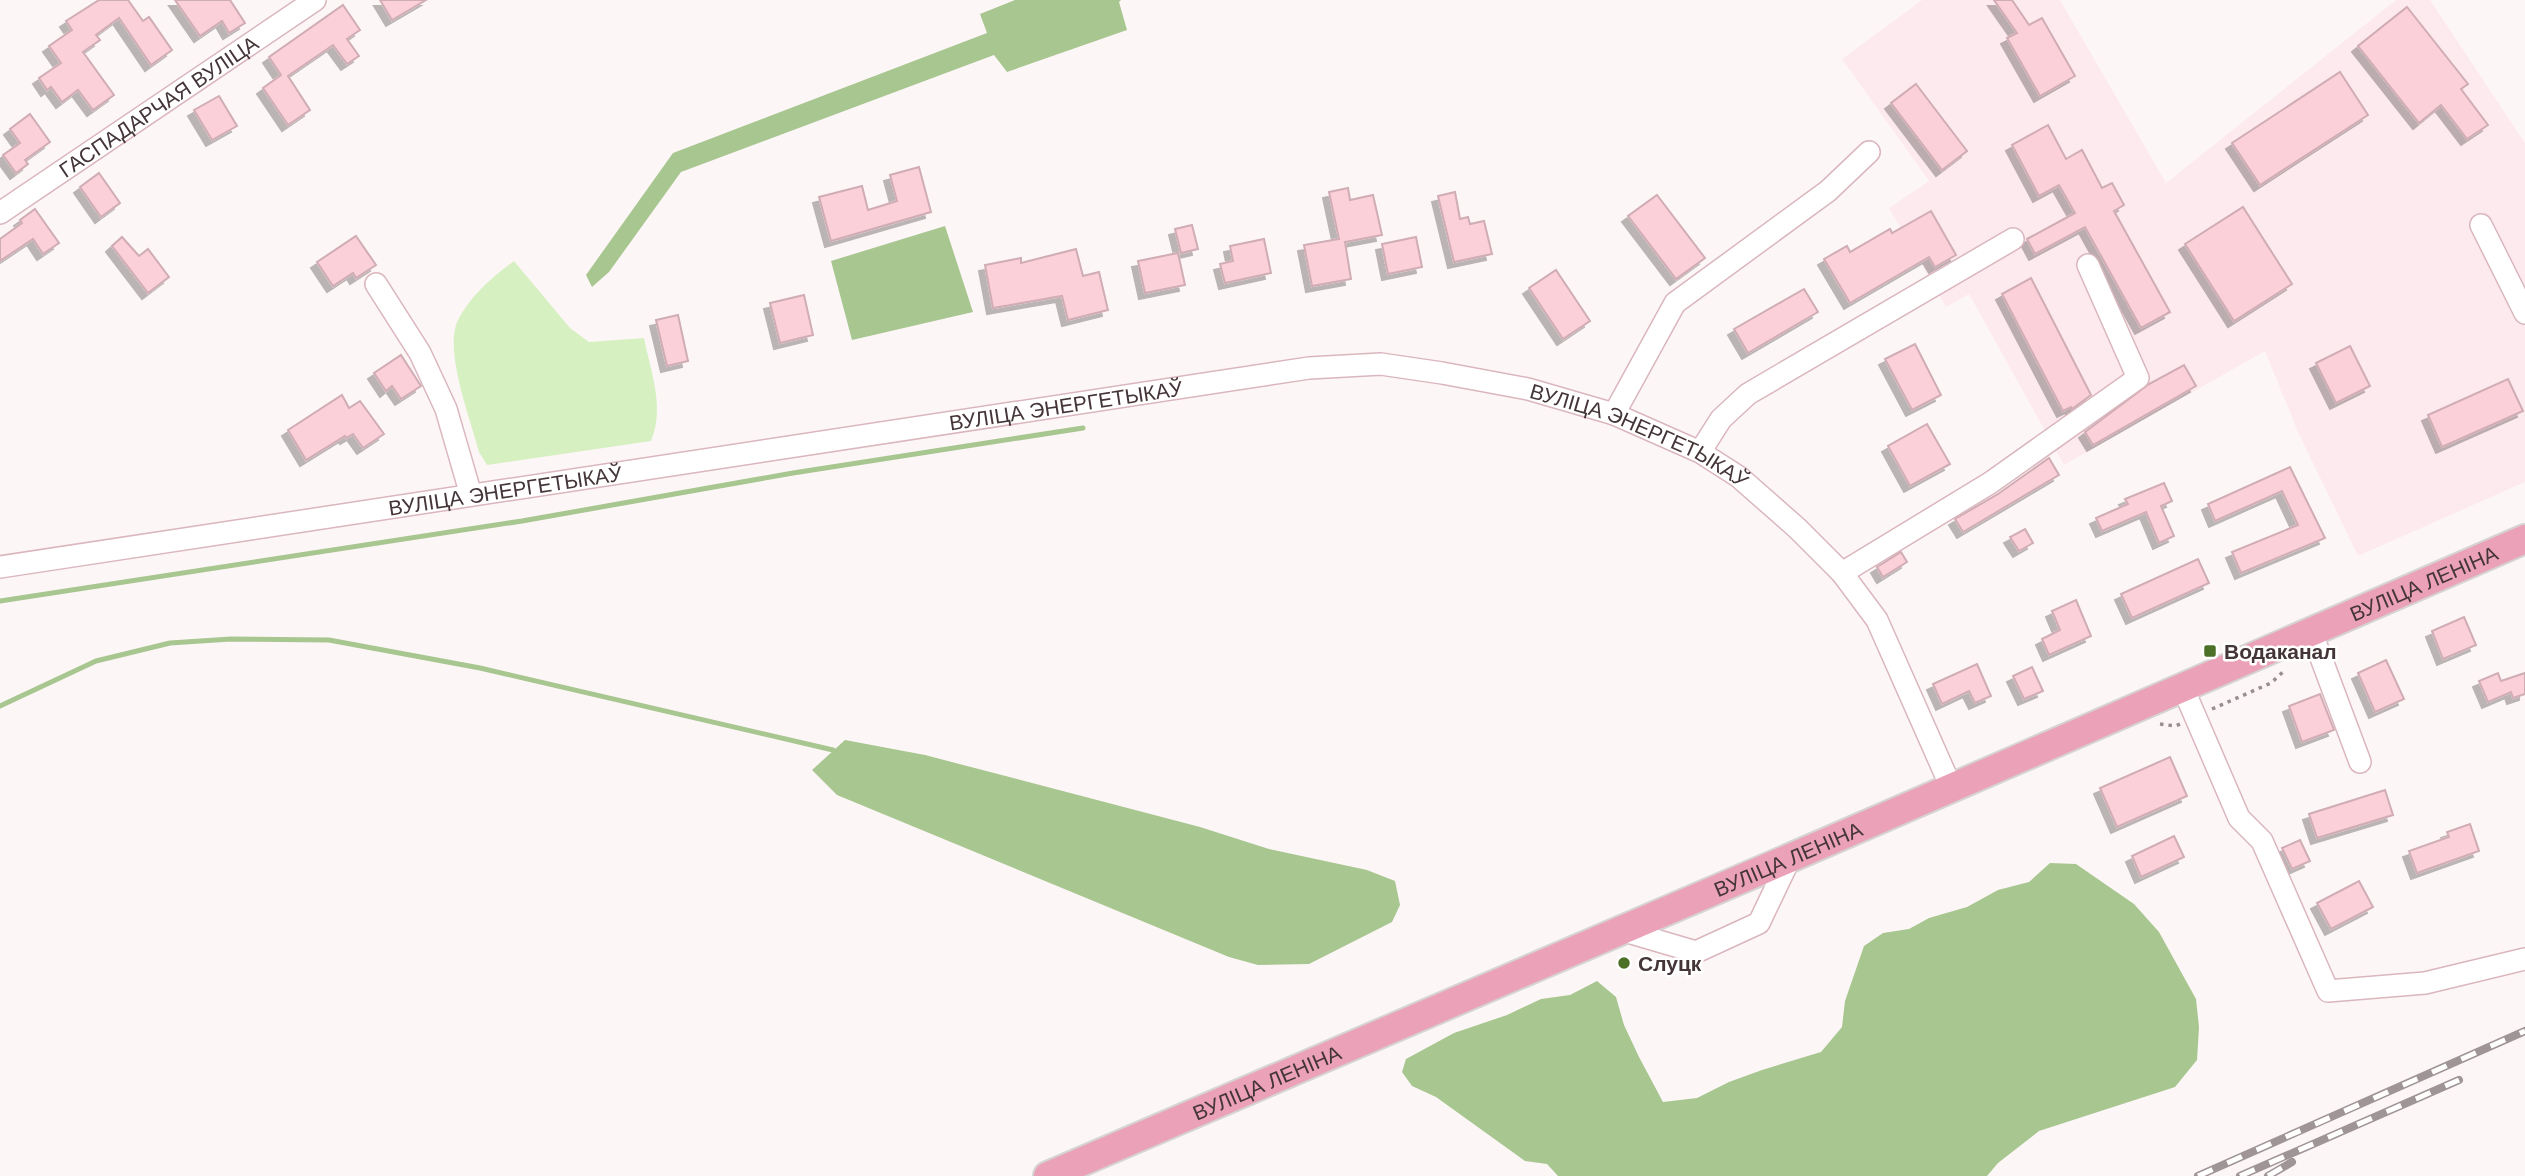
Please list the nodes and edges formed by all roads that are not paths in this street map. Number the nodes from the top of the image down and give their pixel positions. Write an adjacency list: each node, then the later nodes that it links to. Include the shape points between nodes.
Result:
1 (315, 0): 3 (street, ГАСПАДАРЧАЯ ВУЛІЦА)
2 (1869, 152): 9 (street, via 1828,191 1675,303)
3 (0, 213)
4 (2480, 225): 8 (street)
5 (2013, 239): 10 (street, via 1748,394 1721,419)
6 (2088, 265): 14 (street, via 2138,378 1990,483)
7 (376, 284): 11 (street, via 420,353 446,408)
8 (2525, 313)
9 (1614, 414): 10 (street, ВУЛІЦА ЭНЕРГЕТЫКАЎ); 11 (street, ВУЛІЦА ЭНЕРГЕТЫКАЎ, via 1528,389 1442,373 1381,364 1309,368)
10 (1700, 452): 14 (street, ВУЛІЦА ЭНЕРГЕТЫКАЎ, via 1739,477)
11 (471, 495): 13 (street, ВУЛІЦА ЭНЕРГЕТЫКАЎ)
12 (2525, 539): 15 (main road, ВУЛІЦА ЛЕНІНА)
13 (0, 567)
14 (1842, 573): 18 (street, ВУЛІЦА ЭНЕРГЕТЫКАЎ, via 1877,620)
15 (2311, 631): 16 (main road, ВУЛІЦА ЛЕНІНА); 17 (street)
16 (2183, 688): 18 (main road, ВУЛІЦА ЛЕНІНА); 21 (street, via 2239,818 2262,841 2328,991 2425,983)
17 (2360, 762)
18 (1951, 787): 19 (main road, ВУЛІЦА ЛЕНІНА)
19 (1790, 858): 20 (main road, ВУЛІЦА ЛЕНІНА); 20 (street, via 1759,923 1696,952)
20 (1621, 930): 22 (main road, ВУЛІЦА ЛЕНІНА)
21 (2525, 959)
22 (1048, 1176)

